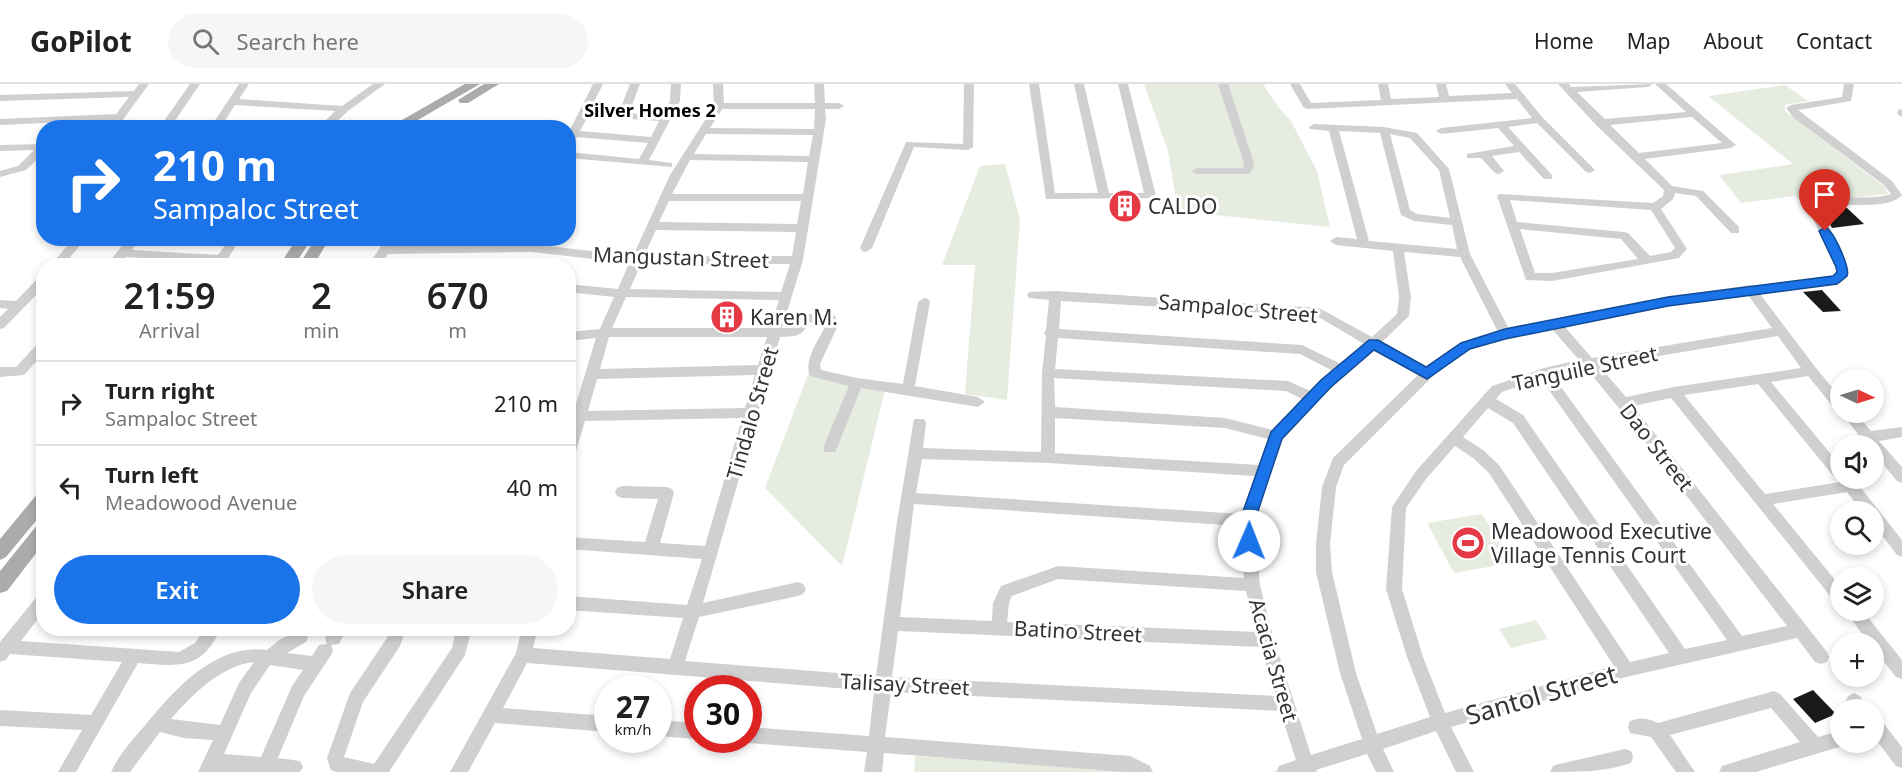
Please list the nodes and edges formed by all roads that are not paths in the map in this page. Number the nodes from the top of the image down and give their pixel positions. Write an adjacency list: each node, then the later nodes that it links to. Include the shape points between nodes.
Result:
1 (144, 84): 25 (street)
2 (195, 84): 43 (street)
3 (244, 84): 29 (street)
4 (380, 84): 34 (street)
5 (474, 84): 46 (main road)
6 (493, 84): 47 (main road)
7 (598, 84): 35 (street)
8 (635, 84): 37 (street)
9 (676, 84): 39 (street, via 675,101)
10 (718, 84): 31 (street)
11 (819, 84): 32 (street, Tindalo Street)
12 (969, 84): 94 (street, via 968,147 910,144)
13 (1034, 84): 79 (street, via 1050,197)
14 (1079, 84): 79 (street)
15 (1123, 84): 79 (street, via 1150,196)
16 (1223, 84): 74 (street, via 1248,170)
17 (1295, 84): 30 (street, via 1308,106)
18 (1383, 84): 30 (street)
19 (1441, 84): 28 (street)
20 (1510, 84): 26 (street)
21 (1648, 84): 24 (street)
22 (1659, 84): 36 (street)
23 (1849, 84): 105 (street, via 1846,99 1791,108 1898,194 1814,208 1842,267 1843,273 1837,280)
24 (1566, 87): 50 (street)
25 (136, 94): 27 (street); 38 (street)
26 (1519, 96): 28 (street); 48 (street)
27 (0, 98)
28 (1445, 99): 30 (street)
29 (231, 102): 34 (street); 44 (street)
30 (1386, 102)
31 (719, 106): 32 (street); 55 (street)
32 (820, 106): 33 (street); 58 (street, Tindalo Street)
33 (839, 106)
34 (344, 109): 45 (street)
35 (585, 113): 37 (street); 57 (street)
36 (1693, 114): 50 (street); 69 (street, via 1731,145)
37 (623, 116): 39 (street)
38 (119, 117): 41 (street); 42 (street)
39 (666, 119): 60 (street)
40 (36, 120): 49 (street)
41 (48, 120)
42 (117, 120)
43 (170, 120)
44 (220, 120)
45 (332, 120)
46 (409, 120)
47 (428, 120)
48 (1539, 120): 51 (street); 73 (street)
49 (0, 122)
50 (1600, 123): 69 (street)
51 (1500, 124): 56 (street); 63 (street)
52 (1314, 127): 53 (street)
53 (1333, 128): 54 (street); 89 (street)
54 (1384, 130): 83 (street, via 1413,135 1444,169); 83 (street, via 1405,212 1414,218)
55 (705, 131): 58 (street); 68 (street)
56 (1441, 131)
57 (576, 132)
58 (819, 132): 70 (street, Tindalo Street)
59 (576, 134): 60 (street)
60 (654, 140): 71 (street)
61 (36, 147): 62 (street)
62 (0, 148)
63 (1522, 148): 65 (street); 77 (street)
64 (36, 154): 76 (street, via 22,168)
65 (1484, 154): 66 (street); 75 (street)
66 (1471, 156)
67 (576, 157): 71 (street)
68 (688, 157): 70 (street); 80 (street)
69 (1636, 157): 78 (street)
70 (815, 159): 81 (street, Tindalo Street)
71 (642, 163): 72 (street)
72 (668, 165)
73 (1590, 170)
74 (1197, 171)
75 (1499, 171)
76 (0, 174)
77 (1548, 177)
78 (1669, 189): 82 (street, via 1669,197); 87 (street, via 1699,193)
79 (1104, 196)
80 (664, 197): 81 (street); 85 (street)
81 (809, 198): 86 (street, Tindalo Street)
82 (1654, 207): 84 (street, via 1503,196); 102 (street, via 1681,249 1675,255)
83 (1456, 222): 96 (street)
84 (1512, 225): 102 (street, via 1624,236); 102 (street, via 1530,277)
85 (651, 226): 86 (street); 100 (street)
86 (804, 228): 101 (street, Tindalo Street)
87 (1735, 230)
88 (1336, 241): 89 (street)
89 (1364, 243): 93 (street)
90 (74, 246): 97 (street)
91 (128, 246): 95 (street)
92 (436, 246): 100 (street, Mangustan Street, via 531,248)
93 (1398, 247): 96 (street); 121 (street, Acacia Street, via 1405,289 1403,316)
94 (866, 248)
95 (122, 253): 98 (street); 99 (street)
96 (1464, 254): 119 (street)
97 (63, 258)
98 (118, 258)
99 (175, 258)
100 (636, 260): 101 (street, Mangustan Street); 106 (street)
101 (797, 260): 109 (street, Tindalo Street)
102 (1647, 261)
103 (36, 287): 112 (street)
104 (576, 289): 106 (street)
105 (1750, 289): 114 (street, via 1668,301); 115 (street)
106 (620, 293): 109 (street); 117 (street)
107 (1033, 295): 108 (street, Sampaloc Street)
108 (1056, 295): 118 (street); 121 (street, Sampaloc Street, via 1319,312)
109 (786, 296): 116 (street, Tindalo Street)
110 (924, 302): 134 (street)
111 (0, 304): 112 (street)
112 (19, 305): 113 (street)
113 (0, 325)
114 (1556, 325): 119 (street); 123 (street, Dao Street)
115 (1781, 330): 123 (street, Tanguile Street); 126 (street)
116 (776, 332): 117 (street); 125 (street, Tindalo Street); 133 (street, via 795,332 803,320 830,318 832,323 814,364 815,373)
117 (604, 333): 120 (street); 130 (street)
118 (1050, 333): 124 (street, via 1302,350); 128 (street)
119 (1505, 334): 131 (street, via 1466,346)
120 (576, 336)
121 (1373, 344): 124 (street, Acacia Street); 131 (street, Sampaloc Street)
122 (36, 353): 127 (street, via 19,372)
123 (1589, 363): 129 (street, Tanguile Street); 140 (street, Dao Street)
124 (1341, 369): 137 (street, Acacia Street)
125 (763, 370): 130 (street); 141 (street, Tindalo Street)
126 (1811, 371): 132 (street); 136 (street)
127 (0, 372)
128 (1048, 373): 137 (street, via 1288,386); 142 (street)
129 (1544, 373): 138 (street, Tanguile Street, via 1497,389); 191 (street)
130 (593, 374): 143 (street)
131 (1427, 374): 217 (street, via 1338,462 1329,487 1324,572 1348,673)
132 (1762, 380): 135 (street); 156 (street)
133 (857, 383): 134 (street); 152 (street)
134 (908, 390): 139 (street)
135 (1674, 392): 140 (street); 163 (street)
136 (1830, 393)
137 (1311, 398): 150 (street, Acacia Street)
138 (1486, 400): 151 (street, Tanguile Street); 196 (street, via 1518,419)
139 (978, 402)
140 (1623, 403): 184 (street, Dao Street)
141 (750, 412): 143 (street); 173 (street, Tindalo Street)
142 (1047, 412): 150 (street, via 1225,423); 155 (street)
143 (580, 416): 146 (street)
144 (919, 423): 153 (street)
145 (1856, 423): 148 (street)
146 (576, 429)
147 (1902, 432): 149 (street)
148 (1866, 435)
149 (1876, 435)
150 (1276, 436): 157 (street, Acacia Street)
151 (1455, 439): 201 (street, via 1494,469); 206 (street, Tanguile Street, via 1421,475 1399,507 1394,590)
152 (830, 448)
153 (917, 453): 155 (street); 162 (street)
154 (1884, 456): 158 (street)
155 (1048, 458): 157 (street)
156 (1830, 462)
157 (1262, 471): 166 (street, Acacia Street)
158 (1902, 477)
159 (1830, 486): 163 (street)
160 (1853, 489): 164 (street)
161 (622, 492): 170 (street, via 667,493)
162 (908, 498): 166 (street); 182 (street)
163 (1763, 500): 174 (street)
164 (1863, 501)
165 (36, 508): 172 (main road)
166 (1247, 520): 176 (street, Acacia Street)
167 (1884, 528): 171 (street)
168 (36, 539): 175 (main road)
169 (576, 543): 170 (street)
170 (651, 548): 173 (street)
171 (1902, 551)
172 (0, 552)
173 (711, 553): 180 (street, Tindalo Street)
174 (1830, 584)
175 (0, 585)
176 (1252, 585): 183 (street, via 1058,572 1006,591 1000,603); 190 (street, Acacia Street)
177 (798, 589): 180 (street)
178 (576, 604): 180 (street)
179 (36, 609): 193 (street)
180 (692, 612): 200 (street, Tindalo Street)
181 (1861, 621): 199 (street)
182 (891, 624): 183 (street, Batino Street); 202 (street)
183 (999, 627): 190 (street, Batino Street)
184 (1800, 630): 191 (street, Santol Street); 197 (street, Dao Street)
185 (210, 636): 195 (street, via 201,650 191,656)
186 (396, 636): 227 (street, via 356,698 335,758 338,764)
187 (462, 636): 228 (street, via 459,650)
188 (528, 636): 194 (street)
189 (300, 637): 198 (street)
190 (1266, 640): 203 (street, Acacia Street)
191 (1739, 644): 196 (street, Santol Street)
192 (328, 645): 198 (street); 221 (street, via 298,691)
193 (3, 651): 195 (street)
194 (523, 655): 200 (street, Talisay Street); 204 (street)
195 (134, 656): 207 (street)
196 (1680, 656): 201 (street, Santol Street)
197 (1821, 657)
198 (268, 658): 209 (street, via 244,655 234,659 190,686); 212 (street, via 245,688)
199 (1900, 666)
200 (675, 668): 202 (street, Talisay Street)
201 (1626, 670): 206 (street, Santol Street)
202 (882, 684): 203 (street, Talisay Street); 216 (street)
203 (1287, 704): 224 (street, Acacia Street)
204 (491, 715): 208 (street); 229 (street)
205 (2, 720): 207 (street)
206 (1440, 722): 217 (street, Santol Street); 234 (street, Tanguile Street)
207 (95, 723): 225 (street)
208 (594, 723)
209 (159, 724): 212 (street); 226 (street)
210 (1636, 727): 211 (street, via 1647,726)
211 (1657, 731): 218 (street, via 1774,699); 236 (street)
212 (224, 732): 222 (street)
213 (762, 736): 216 (street)
214 (1884, 739): 220 (street)
215 (1830, 742): 218 (street)
216 (876, 744): 230 (street); 231 (street, via 1130,764)
217 (1372, 745): 224 (street, Santol Street); 233 (street)
218 (1815, 747): 237 (street)
219 (1625, 757): 235 (street)
220 (1902, 760)
221 (266, 766): 222 (street); 223 (street)
222 (210, 767)
223 (294, 767)
224 (1307, 768): 232 (street, Santol Street)
225 (67, 772)
226 (120, 772)
227 (372, 772)
228 (380, 772)
229 (459, 772)
230 (873, 772)
231 (1144, 772)
232 (1285, 772)
233 (1385, 772)
234 (1465, 772)
235 (1559, 772)
236 (1686, 772)
237 (1728, 772)

